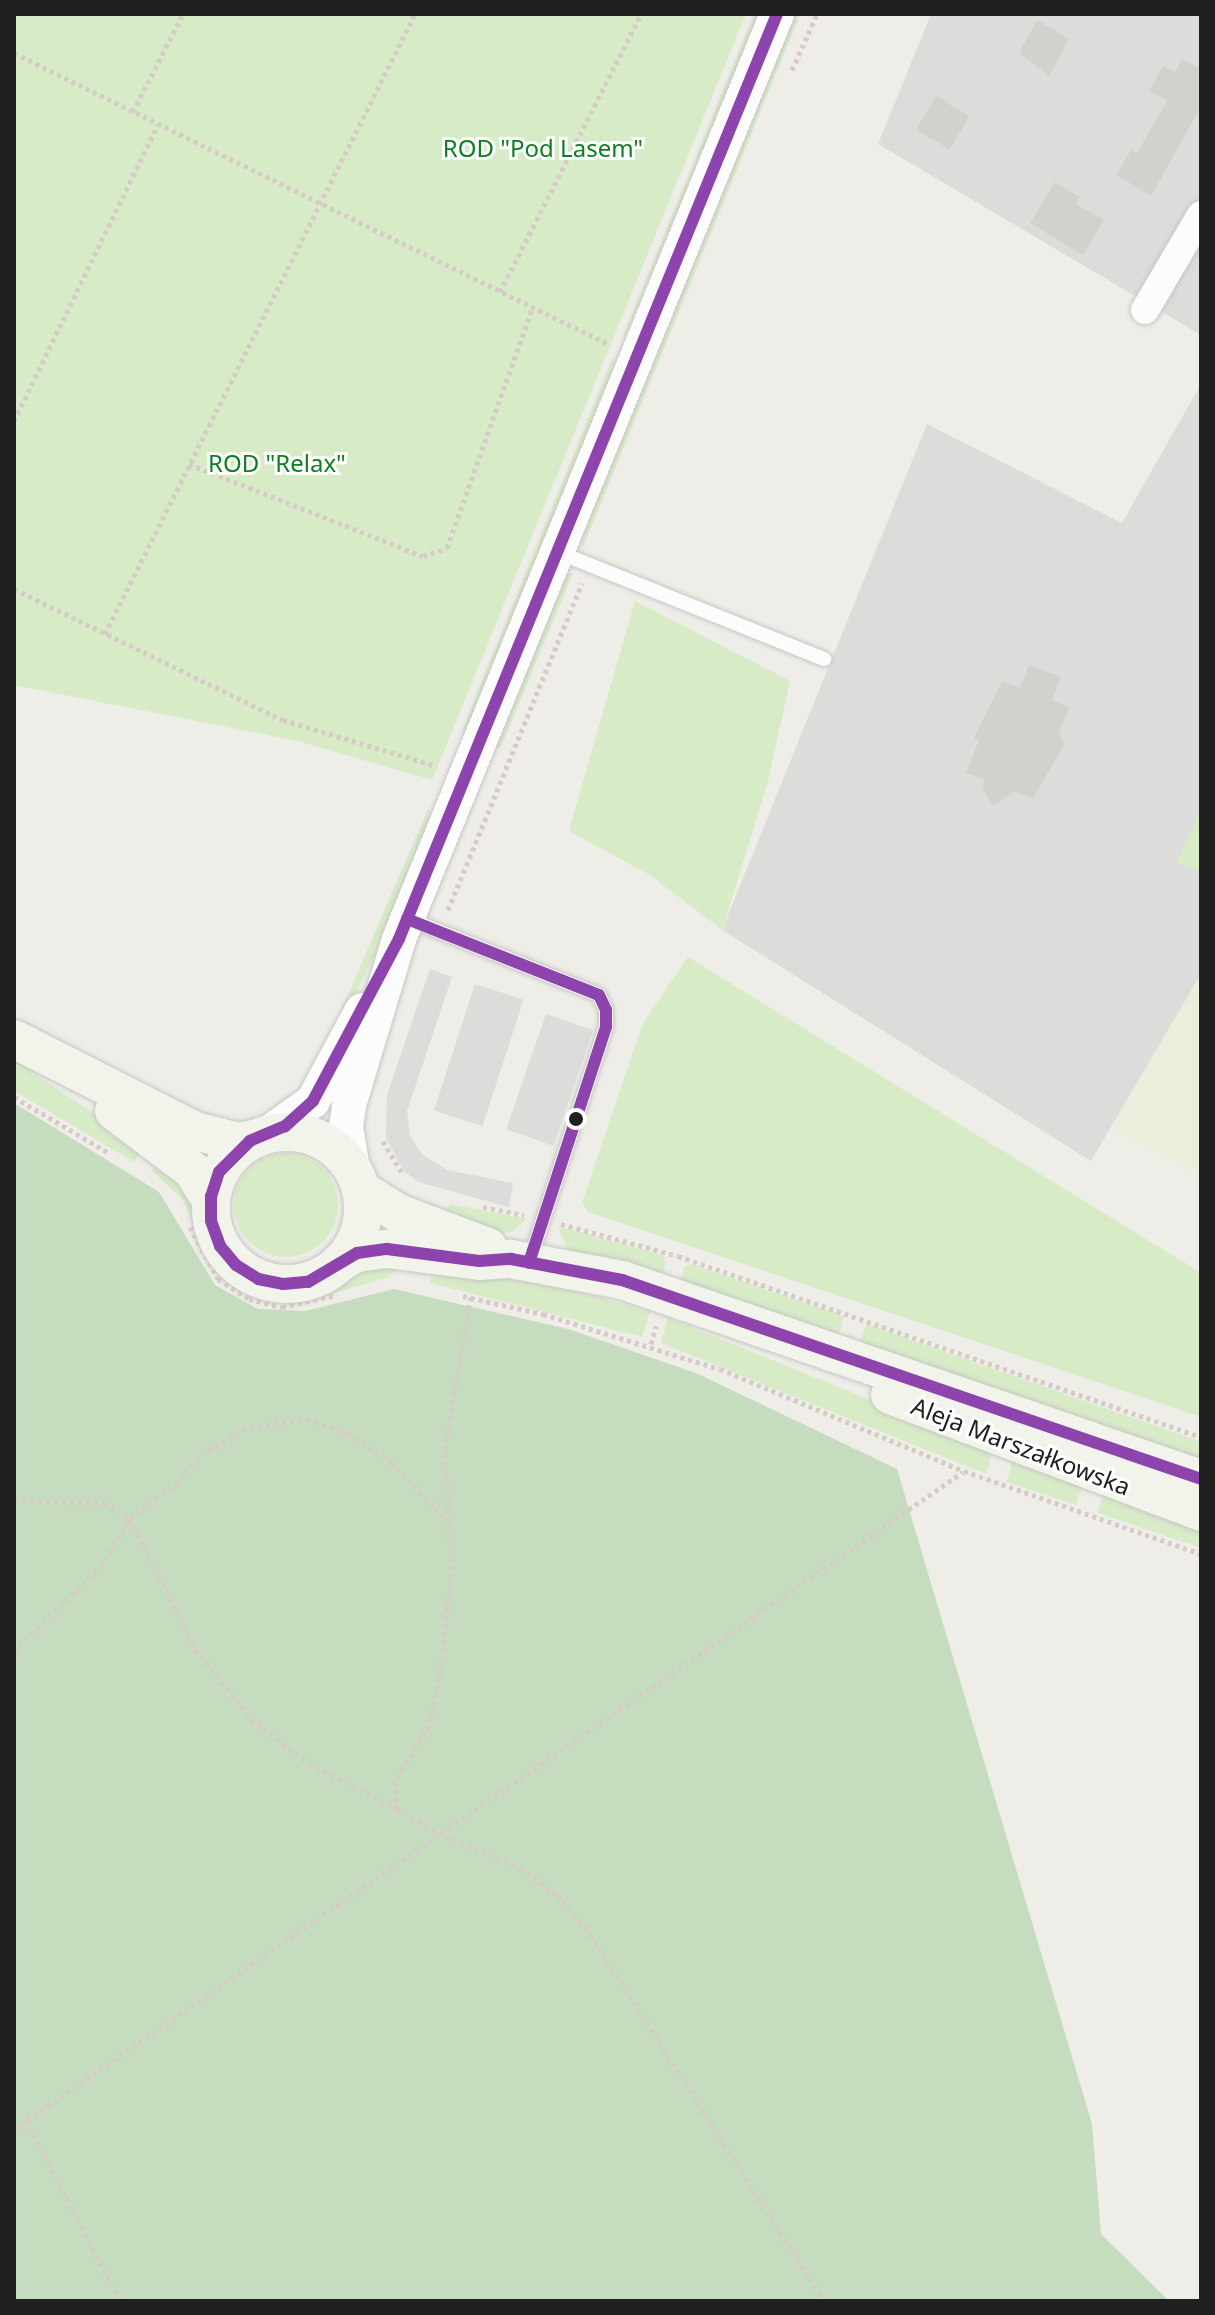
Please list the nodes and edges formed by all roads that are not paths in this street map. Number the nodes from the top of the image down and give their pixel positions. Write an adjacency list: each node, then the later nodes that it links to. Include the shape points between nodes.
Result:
1 (777, 14): 4 (street)
2 (1201, 215): 3 (street)
3 (1145, 310)
4 (557, 552): 5 (lane); 6 (street)
5 (824, 659)
6 (403, 929): 8 (street, via 313,1101); 9 (street, via 349,1105 346,1127); 11 (lane, via 599,995 606,1010 606,1027 542,1219)
7 (14, 1040): 8 (main road, via 195,1131 238,1142); 10 (main road, via 170,1151 204,1182)
8 (260, 1137): 9 (main road, via 293,1131 315,1136 335,1148); 10 (main road, via 219,1172)
9 (357, 1179): 11 (main road, Aleja Marszałkowska, via 398,1213); 13 (main road, via 361,1230)
10 (198, 1206): 13 (main road, via 220,1246 258,1279 308,1282)
11 (520, 1261): 12 (main road, Aleja Marszałkowska); 13 (main road, Aleja Marszałkowska, via 372,1249)
12 (574, 1273): 14 (main road, Aleja Marszałkowska, via 644,1286); 15 (main road, Aleja Marszałkowska, via 758,1338 939,1416)
13 (342, 1277)
14 (1201, 1479)
15 (1201, 1512)

